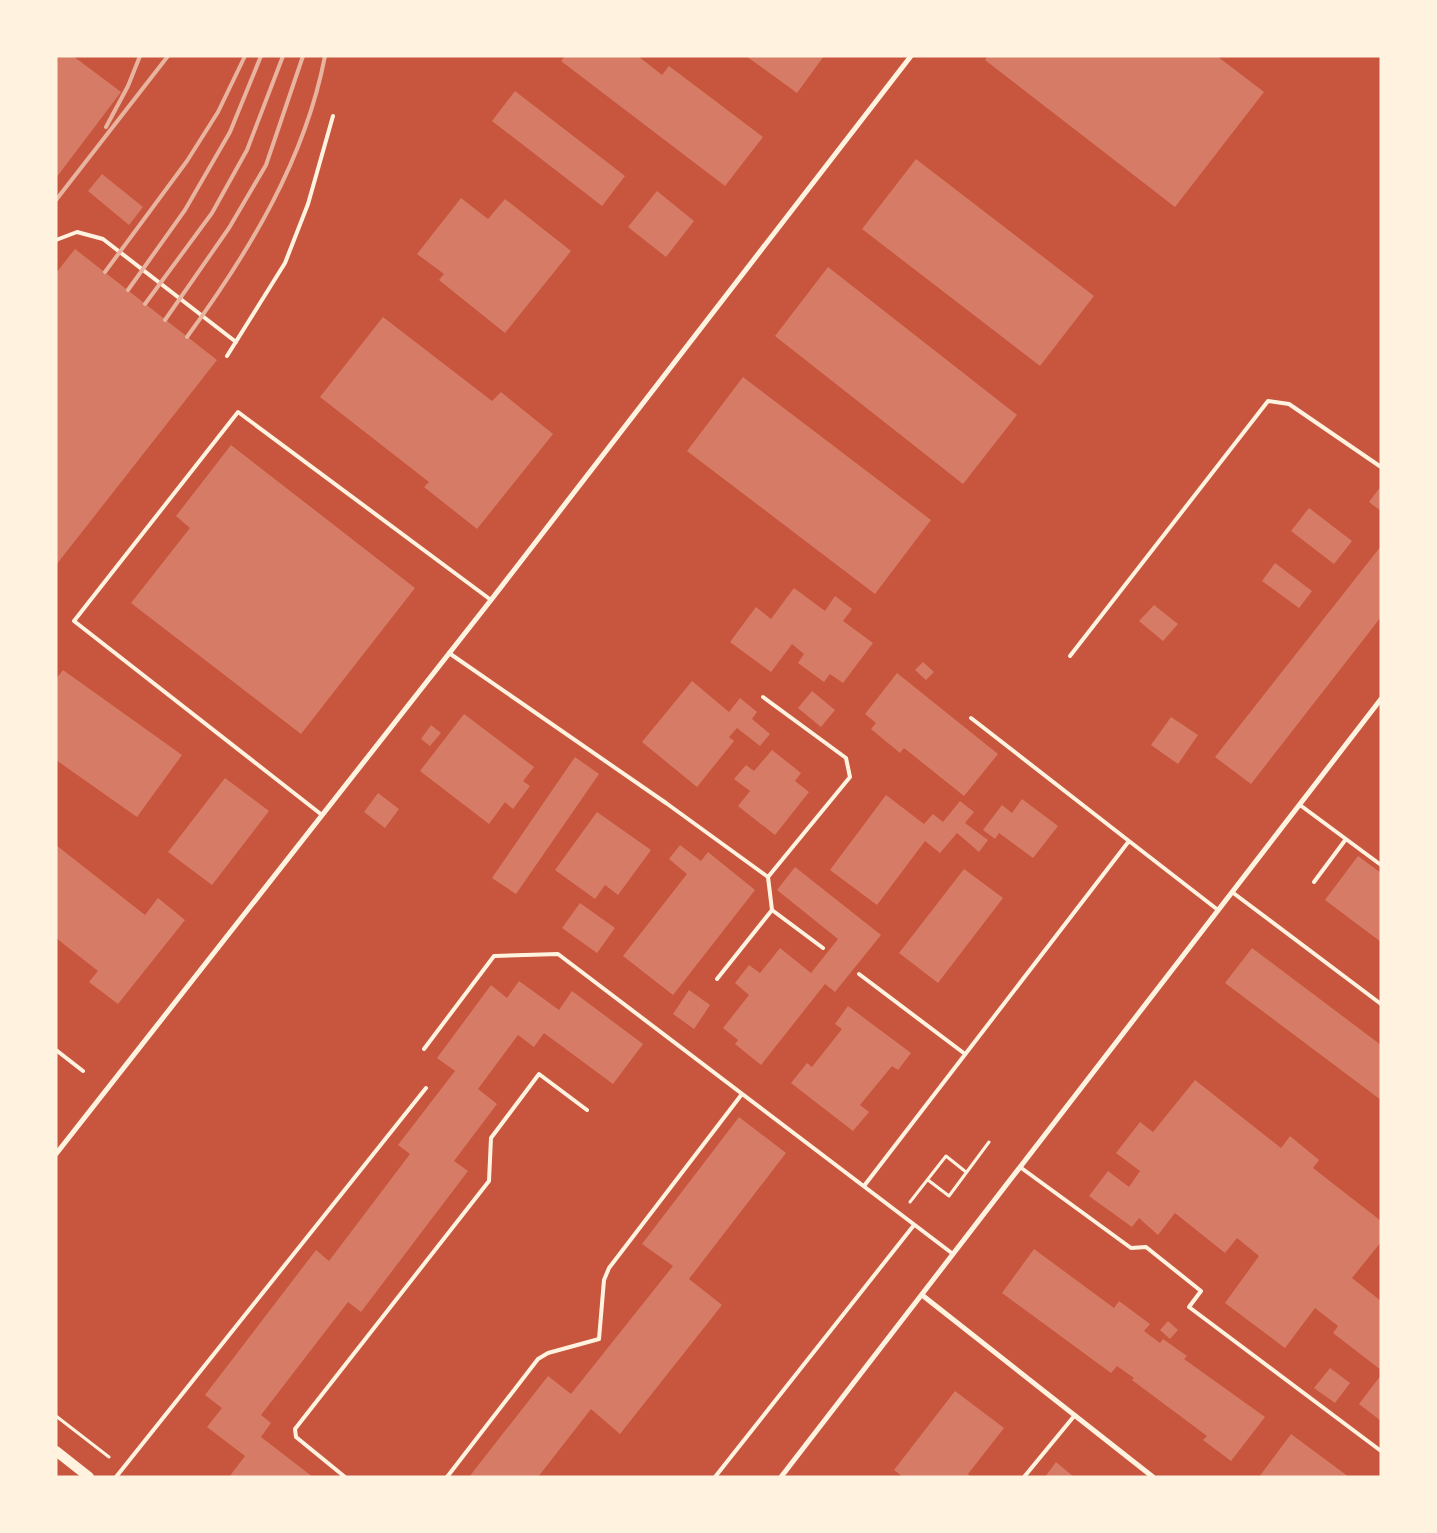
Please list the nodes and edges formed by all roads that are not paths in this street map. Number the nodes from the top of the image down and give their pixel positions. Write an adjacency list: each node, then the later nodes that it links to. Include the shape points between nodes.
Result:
1 (911, 56): 7 (street)
2 (333, 116): 4 (lane, via 308,204 285,263)
3 (56, 240): 4 (lane, via 77,232 103,239)
4 (236, 342): 5 (lane)
5 (227, 356)
6 (1381, 467): 9 (lane, via 1289,404 1268,401)
7 (491, 600): 8 (street); 14 (lane, via 238,412 74,621)
8 (449, 653): 14 (street); 18 (lane)
9 (1070, 656)
10 (763, 697): 18 (lane, via 846,758 850,777)
11 (1381, 699): 13 (street)
12 (971, 718): 16 (lane)
13 (1300, 805): 15 (lane); 20 (street)
14 (322, 815): 34 (street)
15 (1346, 839): 17 (lane); 19 (lane)
16 (1129, 841): 22 (lane); 29 (lane)
17 (1381, 865)
18 (768, 878): 21 (lane)
19 (1314, 882)
20 (1232, 892): 22 (street); 26 (lane)
21 (772, 910): 23 (lane); 25 (lane)
22 (1218, 910): 35 (street)
23 (823, 948)
24 (859, 974): 29 (lane)
25 (717, 979)
26 (1381, 1004)
27 (56, 1050): 30 (lane)
28 (424, 1050): 32 (lane, via 494,956 558,954)
29 (965, 1054): 36 (lane)
30 (83, 1071)
31 (426, 1088): 45 (lane)
32 (742, 1094): 36 (lane); 47 (lane, via 609,1268 604,1280 598,1339 548,1353 538,1359)
33 (587, 1110): 46 (lane, via 539,1074 491,1138 489,1181 295,1429 296,1437)
34 (56, 1154)
35 (1020, 1167): 38 (street); 42 (lane, via 1131,1248 1146,1247 1201,1291 1189,1307)
36 (864, 1186): 37 (lane)
37 (914, 1225): 38 (lane); 48 (lane)
38 (953, 1254): 39 (street)
39 (922, 1294): 40 (street); 49 (street)
40 (1075, 1415): 43 (street); 50 (lane)
41 (56, 1452): 44 (main road)
42 (1381, 1452)
43 (1151, 1476)
44 (89, 1477)
45 (116, 1477)
46 (345, 1477)
47 (447, 1477)
48 (715, 1477)
49 (781, 1477)
50 (1024, 1477)

